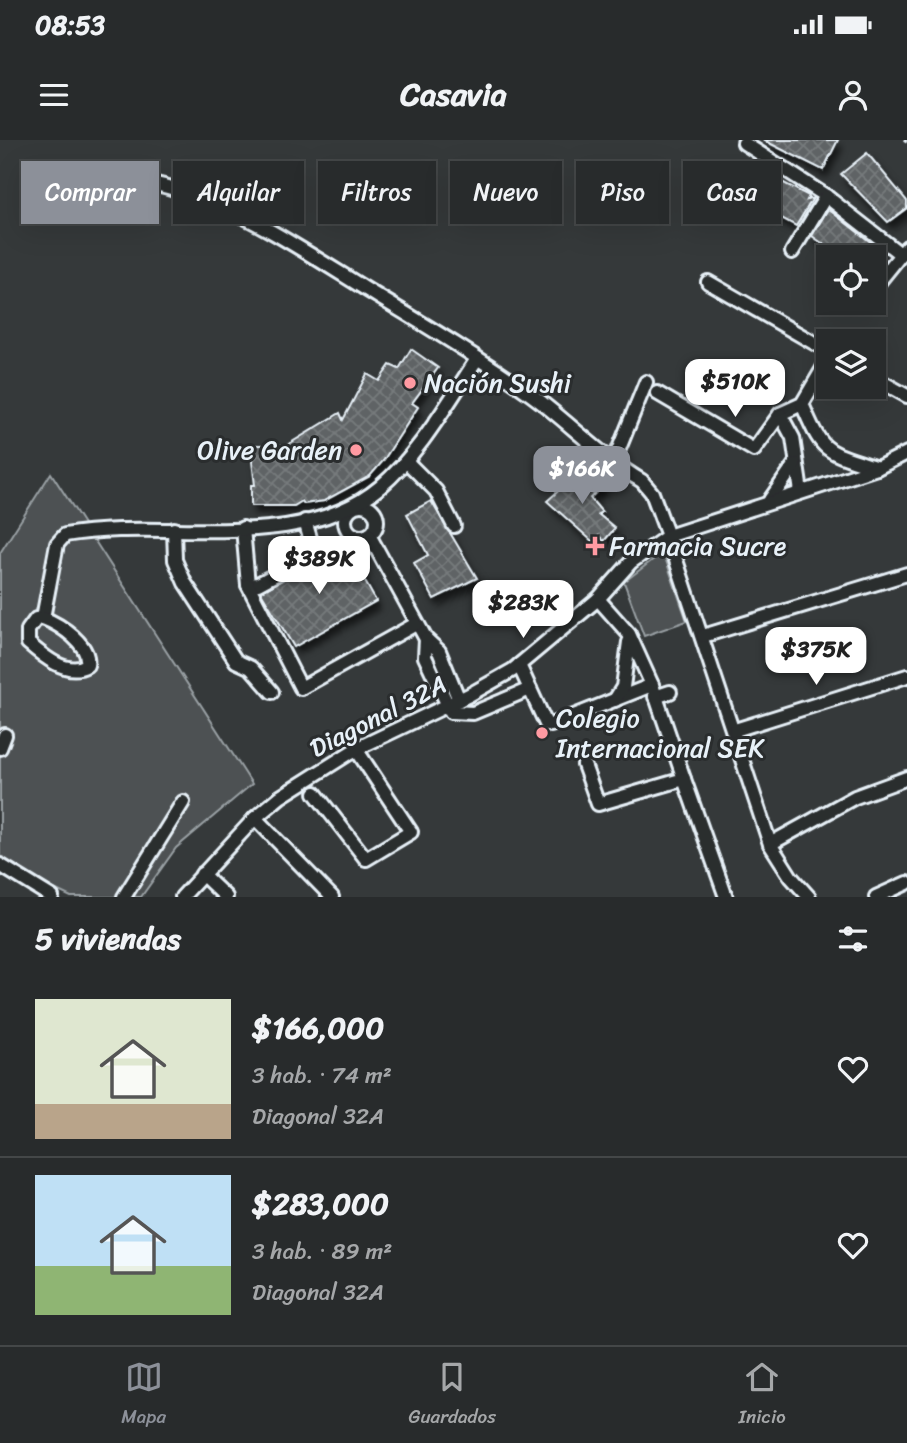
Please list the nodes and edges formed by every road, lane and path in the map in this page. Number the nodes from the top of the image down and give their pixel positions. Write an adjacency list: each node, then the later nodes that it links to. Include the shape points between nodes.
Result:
1 (744, 143): 3 (street)
2 (159, 184): 9 (street, via 206,197 259,223)
3 (826, 195): 4 (street); 5 (street)
4 (903, 250): 6 (street)
5 (792, 252)
6 (886, 272)
7 (708, 282): 8 (street)
8 (816, 344)
9 (477, 359): 18 (street); 19 (street, via 530,394)
10 (816, 380): 15 (street)
11 (646, 382): 19 (street)
12 (886, 384): 14 (street)
13 (657, 393): 16 (street, via 754,450)
14 (907, 396)
15 (802, 404): 16 (street); 21 (street, via 827,451)
16 (780, 414): 20 (street, via 793,438)
17 (907, 453): 21 (street, Diagonal 32A)
18 (406, 460): 24 (street); 26 (street, via 436,491)
19 (614, 461): 30 (street, via 648,487)
20 (796, 464): 22 (street); 23 (street)
21 (877, 468): 22 (street, Diagonal 32A)
22 (801, 492): 23 (street, Diagonal 32A)
23 (767, 503): 30 (street, Diagonal 32A)
24 (352, 508): 25 (street); 29 (street, via 346,515 347,530 359,538); 29 (street, via 367,507 375,513 376,528)
25 (305, 521): 27 (street); 32 (street, via 310,538 304,559)
26 (454, 526)
27 (243, 528): 28 (street); 32 (street)
28 (174, 529): 34 (street, via 65,535 57,544); 43 (street, via 175,560 192,594 236,661 251,668)
29 (369, 535): 35 (street)
30 (668, 536): 33 (street, Diagonal 32A, via 631,562); 37 (street)
31 (907, 574): 37 (street)
32 (248, 585): 35 (street, via 301,688)
33 (598, 599): 36 (street); 39 (street, Diagonal 32A)
34 (43, 618): 34 (street, via 36,619 28,630 28,643 59,665 81,669 87,665 85,647)
35 (416, 624): 38 (street)
36 (629, 634): 42 (street); 46 (street, via 627,669)
37 (703, 636): 48 (street)
38 (426, 639): 45 (street, via 439,651); 47 (street, via 425,657)
39 (519, 665): 41 (street); 45 (street, Diagonal 32A)
40 (907, 676): 48 (street)
41 (530, 689): 46 (street, via 546,724 551,725); 47 (street, via 472,713 451,712)
42 (653, 691): 44 (street); 46 (street); 54 (street)
43 (272, 692)
44 (670, 692)
45 (459, 700): 47 (street, Diagonal 32A)
46 (615, 700)
47 (446, 706): 51 (street, Diagonal 32A)
48 (735, 730): 58 (street)
49 (5, 735): 50 (street)
50 (0, 748)
51 (356, 749): 55 (street, via 411,832 366,859); 57 (street, Diagonal 32A, via 304,780)
52 (584, 765): 54 (street, via 598,804)
53 (907, 778): 58 (street, via 855,797)
54 (684, 779): 67 (street)
55 (315, 793)
56 (184, 802): 64 (street)
57 (255, 818): 60 (street, Diagonal 32A); 66 (street)
58 (770, 844): 68 (street)
59 (0, 865): 63 (street)
60 (202, 874): 62 (street, Diagonal 32A); 65 (street)
61 (907, 883): 69 (street)
62 (187, 895)
63 (52, 897)
64 (124, 897)
65 (226, 897)
66 (332, 897)
67 (726, 897)
68 (809, 897)
69 (876, 897)

